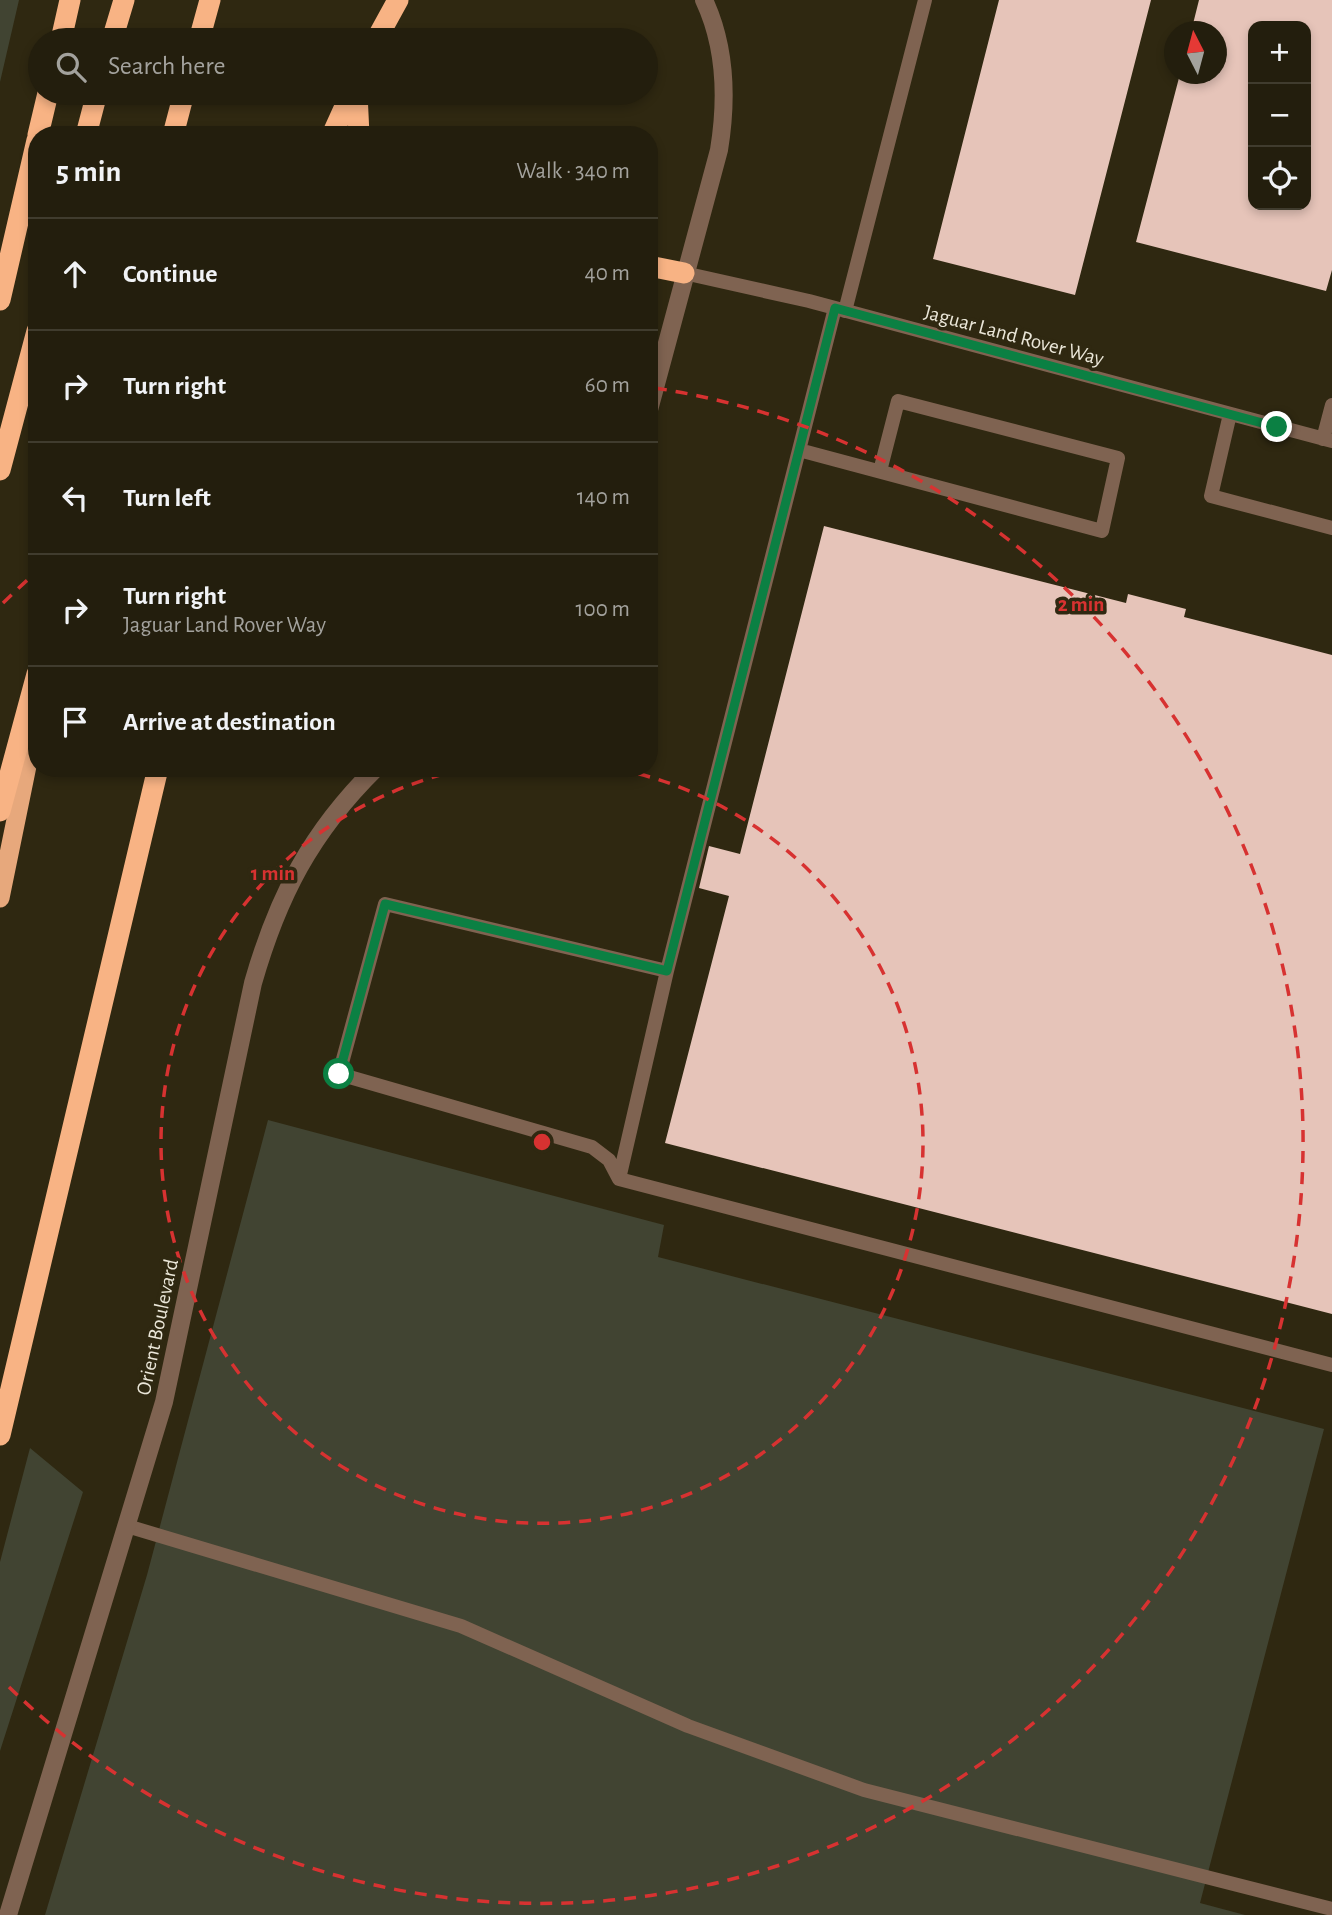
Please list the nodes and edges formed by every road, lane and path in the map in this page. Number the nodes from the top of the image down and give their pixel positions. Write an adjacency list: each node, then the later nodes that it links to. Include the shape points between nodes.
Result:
1 (70, 0): 7 (highway)
2 (124, 0): 8 (highway)
3 (211, 0): 9 (highway)
4 (398, 0): 10 (highway)
5 (704, 0): 23 (street, via 723,70 725,108 719,150)
6 (925, 0): 25 (lane)
7 (64, 28)
8 (116, 28)
9 (203, 28)
10 (383, 28)
11 (45, 105): 16 (highway)
12 (94, 105): 17 (highway)
13 (181, 105): 18 (highway)
14 (346, 105): 19 (highway)
15 (358, 105): 20 (highway)
16 (40, 126)
17 (88, 126)
18 (175, 126)
19 (336, 126)
20 (359, 126)
21 (28, 179): 24 (highway)
22 (658, 267): 23 (highway)
23 (684, 273): 25 (lane, Jaguar Land Rover Way); 27 (street)
24 (0, 300)
25 (840, 310): 29 (lane, Jaguar Land Rover Way); 31 (lane)
26 (28, 365): 32 (highway)
27 (658, 375)
28 (1332, 405): 30 (lane)
29 (1230, 415): 30 (lane, Jaguar Land Rover Way); 34 (lane, via 1210,496)
30 (1327, 440)
31 (799, 450): 33 (lane); 41 (lane)
32 (0, 470)
33 (880, 471): 33 (lane, via 1102,531 1118,458 898,401)
34 (1332, 528)
35 (28, 707): 39 (highway)
36 (28, 761): 40 (highway)
37 (156, 777): 44 (highway)
38 (368, 777): 45 (street, Orient Boulevard, via 324,826 299,863 265,941 167,1390)
39 (0, 811)
40 (0, 898)
41 (667, 971): 42 (lane); 42 (lane, via 385,904 339,1074 592,1147 609,1160)
42 (619, 1179): 43 (lane)
43 (1332, 1365)
44 (0, 1435)
45 (127, 1526): 46 (lane, via 461,1626 688,1726 864,1790); 47 (street, Orient Boulevard)
46 (1332, 1909)
47 (8, 1915)

